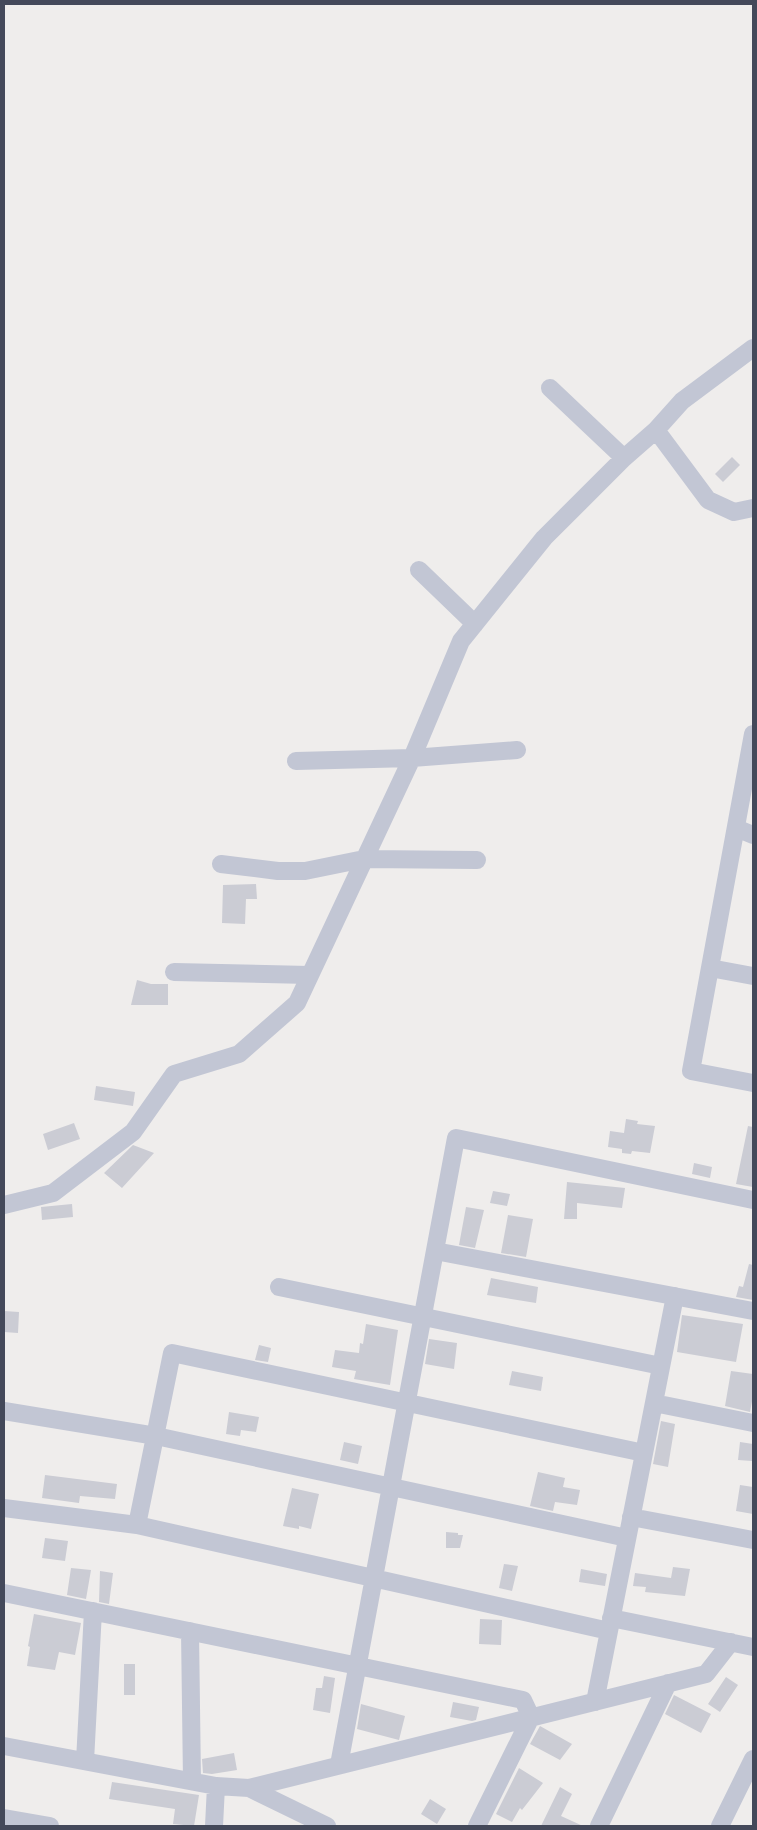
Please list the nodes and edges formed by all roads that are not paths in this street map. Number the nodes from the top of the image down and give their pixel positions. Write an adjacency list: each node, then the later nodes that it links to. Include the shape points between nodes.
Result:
1 (753, 348): 3 (street, via 682,401)
2 (550, 388): 4 (street)
3 (656, 430): 4 (street); 5 (street, via 708,500 734,512)
4 (624, 458): 7 (street, via 544,538)
5 (753, 508)
6 (419, 570): 7 (street)
7 (474, 624): 10 (street, via 461,641)
8 (753, 734): 12 (street)
9 (516, 750): 10 (street)
10 (412, 758): 11 (street); 14 (street)
11 (296, 762)
12 (736, 828): 13 (street); 17 (street)
13 (753, 835)
14 (364, 859): 15 (street); 16 (street, via 305,871); 19 (street)
15 (477, 860)
16 (221, 864)
17 (710, 968): 20 (street); 21 (street, via 691,1071)
18 (174, 972): 19 (street)
19 (309, 975): 23 (street, via 297,1003 239,1054 174,1074 133,1132 53,1192)
20 (753, 976)
21 (753, 1083)
22 (753, 1200): 24 (street, via 456,1138)
23 (4, 1205)
24 (435, 1251): 26 (street); 28 (street)
25 (279, 1287): 28 (street)
26 (675, 1296): 27 (street); 29 (street)
27 (753, 1312)
28 (423, 1317): 29 (street); 30 (street)
29 (661, 1366): 31 (street)
30 (406, 1403): 34 (street, via 172,1353); 35 (street); 36 (street)
31 (654, 1403): 33 (street); 35 (street)
32 (4, 1411): 34 (street)
33 (753, 1423)
34 (156, 1436): 36 (street); 39 (street)
35 (644, 1453): 38 (street)
36 (391, 1487): 40 (street); 42 (street)
37 (4, 1508): 39 (street)
38 (631, 1517): 40 (street); 41 (street)
39 (137, 1525): 42 (street)
40 (627, 1538): 45 (street)
41 (753, 1540)
42 (374, 1578): 45 (street); 49 (street)
43 (4, 1593): 44 (street)
44 (93, 1611): 46 (street); 55 (street)
45 (610, 1624): 47 (street); 51 (street)
46 (190, 1631): 49 (street); 57 (street)
47 (731, 1642): 48 (street); 50 (street, via 706,1674)
48 (753, 1646)
49 (357, 1666): 52 (street, via 523,1700); 56 (street)
50 (668, 1683): 51 (street); 65 (street)
51 (595, 1702): 52 (street)
52 (531, 1718): 56 (street); 64 (street)
53 (4, 1746): 55 (street)
54 (753, 1759): 66 (street)
55 (85, 1761): 57 (street)
56 (339, 1765): 59 (street)
57 (192, 1781): 58 (street)
58 (216, 1786): 59 (street); 62 (street)
59 (249, 1788): 63 (street)
60 (4, 1818): 61 (street)
61 (50, 1826)
62 (214, 1826)
63 (327, 1826)
64 (477, 1826)
65 (599, 1826)
66 (720, 1826)

